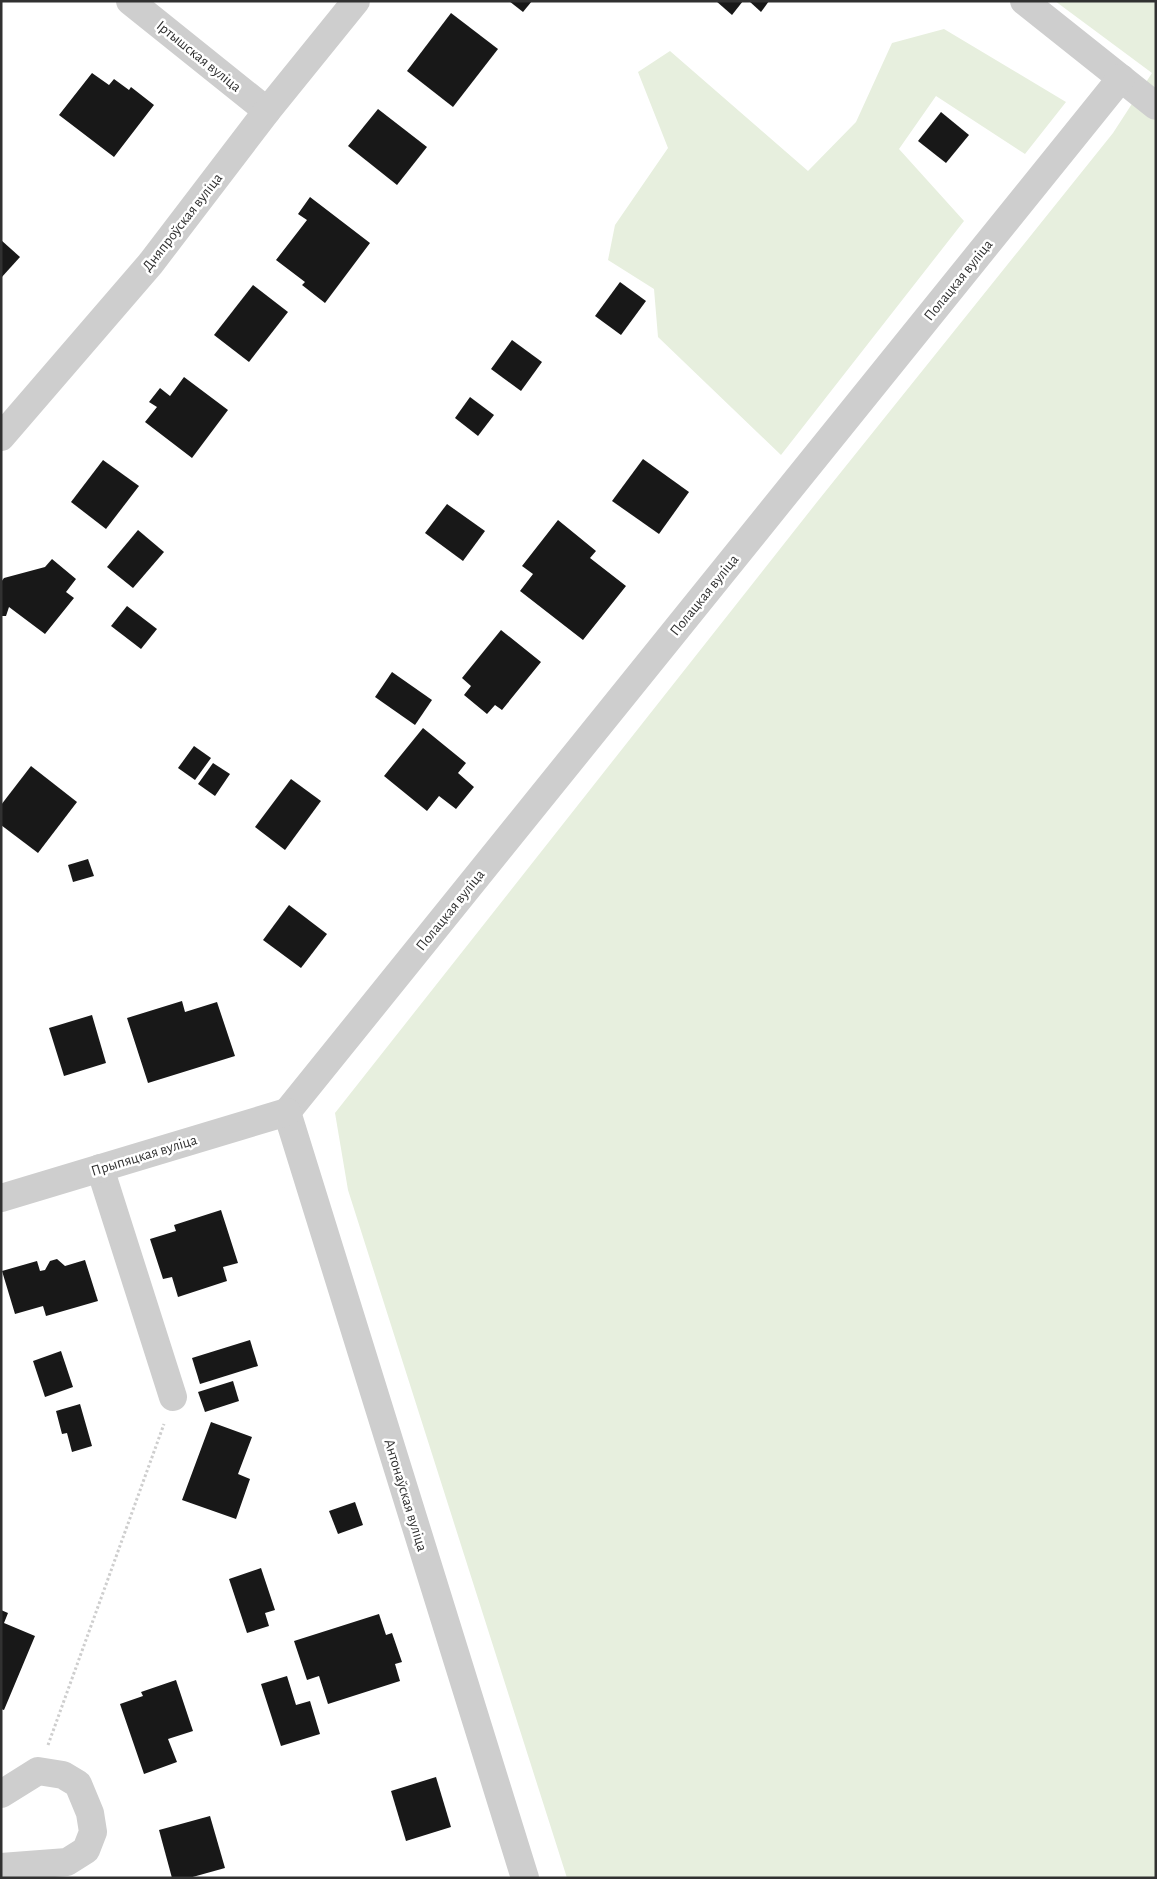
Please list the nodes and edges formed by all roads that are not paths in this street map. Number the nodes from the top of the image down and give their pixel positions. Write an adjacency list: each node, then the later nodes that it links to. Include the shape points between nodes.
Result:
1 (130, 1): 6 (street, Іртышская вуліца)
2 (356, 1): 6 (street, Дняпроўская вуліца)
3 (1024, 1): 4 (street)
4 (1121, 78): 5 (street); 8 (street, Полацкая вуліца)
5 (1156, 106)
6 (268, 111): 7 (street, Дняпроўская вуліца, via 152,263)
7 (1, 437)
8 (287, 1112): 9 (street, Прыпяцкая вуліца); 14 (street, Антонаўская вуліца)
9 (100, 1168): 10 (street, Прыпяцкая вуліца); 11 (street)
10 (1, 1198)
11 (174, 1397)
12 (1, 1794): 13 (street, via 38,1771 63,1775 78,1784 90,1813 93,1832 86,1850 67,1862)
13 (1, 1867)
14 (525, 1878)

